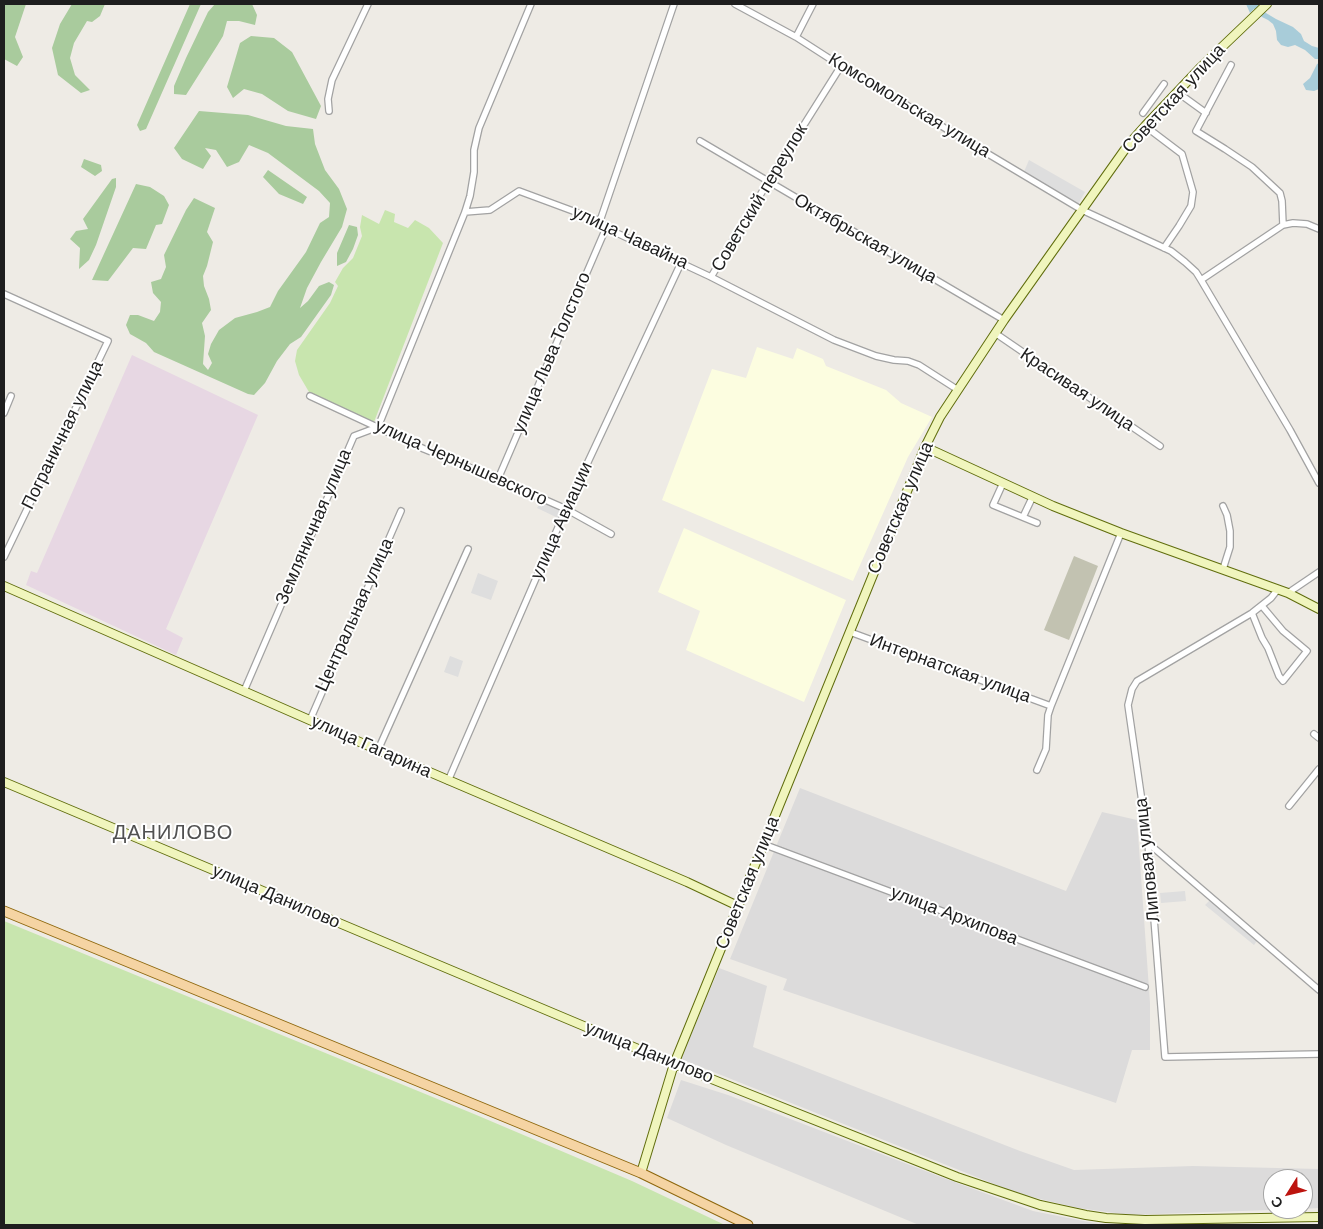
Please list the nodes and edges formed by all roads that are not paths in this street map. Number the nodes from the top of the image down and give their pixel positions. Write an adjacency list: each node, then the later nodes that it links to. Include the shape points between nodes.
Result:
1 (368, 4): 13 (street, via 332,80)
2 (530, 4): 20 (street, via 480,128)
3 (674, 4): 21 (street)
4 (735, 4): 7 (street, Комсомольская улица)
5 (813, 4): 8 (street)
6 (1266, 4): 12 (main road, Советская улица)
7 (745, 6): 8 (street, Комсомольская улица)
8 (796, 37): 10 (street, Комсомольская улица)
9 (1231, 65): 15 (street)
10 (841, 66): 18 (street, Советский переулок); 19 (street, Комсомольская улица)
11 (1164, 84): 14 (street)
12 (1177, 92): 15 (street); 16 (main road, Советская улица)
13 (329, 112)
14 (1143, 113)
15 (1206, 113): 22 (street, via 1196,131 1252,167 1280,193)
16 (1145, 126): 19 (main road, Советская улица); 25 (street, via 1182,154 1193,192 1191,206)
17 (700, 141): 18 (street, Октябрьская улица)
18 (768, 182): 27 (street, Советский переулок); 30 (street, Октябрьская улица)
19 (1082, 210): 25 (street, Комсомольская улица); 30 (main road, Советская улица)
20 (465, 212): 21 (street, улица Чавайна, via 490,210 519,191); 36 (street)
21 (600, 221): 23 (street, улица Чавайна)
22 (1283, 225): 24 (street, via 1308,224); 28 (street)
23 (606, 228): 26 (street, улица Чавайна); 39 (street, улица Льва Толстого)
24 (1319, 229)
25 (1164, 248): 28 (street, Комсомольская улица, via 1185,262)
26 (681, 263): 27 (street, улица Чавайна); 44 (street, улица Авиации)
27 (711, 277): 32 (street, Советский переулок, via 834,340 876,356 919,365)
28 (1202, 280): 41 (street, Комсомольская улица)
29 (4, 294): 51 (street, Пограничная улица, via 108,341)
30 (1004, 320): 31 (main road, Советская улица)
31 (995, 333): 32 (main road, Советская улица); 37 (street, Красивая улица)
32 (958, 390): 38 (main road, Советская улица)
33 (11, 396): 35 (street)
34 (310, 396): 36 (street, улица Чернышевского)
35 (4, 413)
36 (378, 427): 39 (street, улица Чернышевского); 61 (street, Земляничная улица, via 354,436)
37 (1160, 446)
38 (925, 447): 40 (main road); 60 (main road, Советская улица)
39 (498, 479): 44 (street, улица Чернышевского)
40 (1002, 483): 42 (main road); 46 (street, via 993,505)
41 (1319, 483)
42 (1033, 496): 46 (street); 48 (main road)
43 (1223, 506): 52 (street, via 1230,531 1230,547)
44 (566, 509): 49 (street, улица Чернышевского); 67 (street, улица Авиации)
45 (401, 511): 63 (street, Центральная улица)
46 (1023, 517): 47 (street)
47 (1036, 523)
48 (1120, 533): 52 (main road); 62 (street, Интернатская улица)
49 (610, 534)
50 (468, 549): 64 (street)
51 (4, 557)
52 (1223, 569): 55 (main road)
53 (1319, 572): 56 (street)
54 (4, 586): 61 (main road, улица Гагарина)
55 (1278, 589): 56 (main road); 57 (street, Липовая улица)
56 (1288, 593): 58 (main road)
57 (1262, 606): 59 (street, Липовая улица); 59 (street, via 1283,631 1307,651 1283,681)
58 (1319, 609)
59 (1252, 613): 70 (street, Липовая улица, via 1137,681 1132,689 1128,705)
60 (850, 632): 62 (street, Интернатская улица); 71 (main road, Советская улица)
61 (244, 691): 63 (main road, улица Гагарина)
62 (1050, 706): 66 (street, Интернатская улица, via 1046,748)
63 (310, 720): 64 (main road, улица Гагарина)
64 (378, 750): 67 (main road, улица Гагарина)
65 (1319, 769): 69 (street)
66 (1037, 770)
67 (448, 781): 72 (main road, улица Гагарина)
68 (4, 782): 77 (main road, улица Данилово)
69 (1289, 806)
70 (1148, 843): 75 (street); 76 (street, Липовая улица, via 1165,1057)
71 (763, 844): 72 (main road, Советская улица); 74 (street, улица Архипова)
72 (738, 906): 77 (main road, Советская улица)
73 (4, 911): 78 (main road)
74 (1144, 987)
75 (1319, 990)
76 (1319, 1054)
77 (674, 1064): 78 (main road, Советская улица); 79 (main road, улица Данилово, via 957,1177 1040,1205 1096,1216 1145,1220)
78 (641, 1173): 80 (main road)
79 (1319, 1217)
80 (748, 1225)

